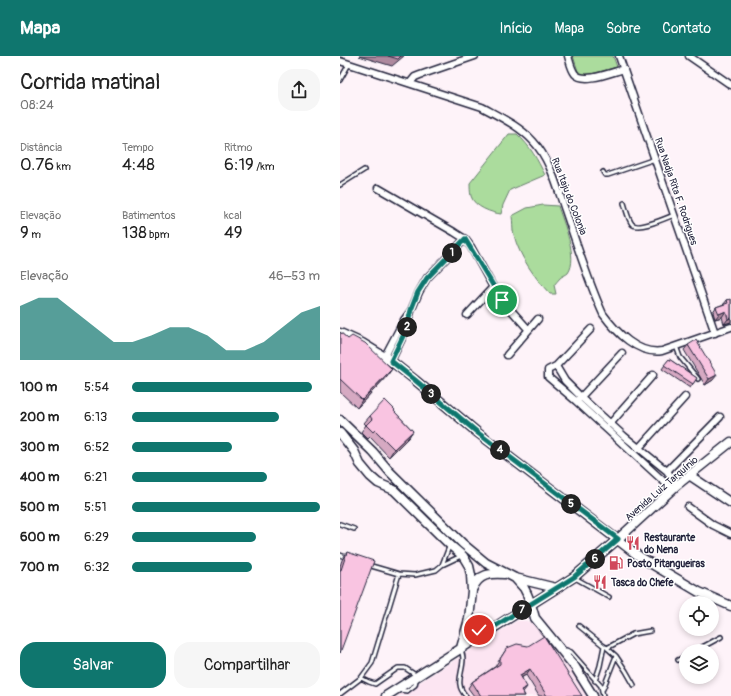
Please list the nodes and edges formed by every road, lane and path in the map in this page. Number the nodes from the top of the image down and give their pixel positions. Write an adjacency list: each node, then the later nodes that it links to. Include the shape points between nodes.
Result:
1 (475, 56): 9 (street, via 415,77)
2 (568, 56): 7 (street, via 573,70 581,78 591,78)
3 (619, 56): 7 (street, Rua Nadja Rita F. Rodrigues)
4 (689, 56): 10 (street)
5 (340, 61): 6 (street, Rua Itaju do Colonia)
6 (349, 64): 8 (lane); 9 (street, Rua Itaju do Colonia)
7 (624, 69): 11 (street, Rua Nadja Rita F. Rodrigues)
8 (340, 80)
9 (410, 83): 17 (street, Rua Itaju do Colonia, via 482,107 522,131 534,142 545,158)
10 (731, 85)
11 (655, 159): 13 (lane, via 608,175); 19 (street, Rua Nadja Rita F. Rodrigues)
12 (364, 170): 14 (lane)
13 (603, 172)
14 (340, 184)
15 (566, 186): 17 (lane)
16 (378, 188): 20 (street)
17 (560, 196): 29 (street, Rua Itaju do Colonia, via 603,314 613,327 648,352 654,353)
18 (624, 203): 19 (lane, via 635,226 646,225)
19 (674, 215): 28 (street, Rua Nadja Rita F. Rodrigues)
20 (465, 239): 21 (street); 32 (street, via 427,278 418,292 406,330)
21 (493, 287): 22 (street); 25 (street)
22 (467, 315)
23 (538, 319): 25 (street)
24 (731, 327): 28 (street, Rua Itaju do Colonia)
25 (528, 329): 31 (street)
26 (590, 330): 33 (street)
27 (340, 333): 32 (street)
28 (715, 333): 29 (street, Rua Itaju do Colonia)
29 (676, 346): 35 (lane, via 680,356)
30 (622, 353): 37 (street)
31 (507, 355)
32 (388, 359): 61 (street, via 478,433)
33 (556, 366): 37 (street); 37 (street, via 548,370 548,377)
34 (653, 376): 40 (street)
35 (698, 379)
36 (685, 397): 45 (street)
37 (579, 399): 40 (street); 43 (street)
38 (720, 417): 51 (street)
39 (340, 420): 46 (street)
40 (610, 424): 42 (street)
41 (340, 433): 48 (street, via 354,451)
42 (624, 436): 43 (street); 45 (street)
43 (620, 441): 47 (street)
44 (731, 442): 53 (street, Avenida Luiz Tarquínio)
45 (640, 448): 47 (street); 49 (street)
46 (373, 452): 48 (street, via 364,456); 52 (street)
47 (634, 454): 50 (street)
48 (360, 464): 54 (street)
49 (659, 464): 50 (street); 51 (street)
50 (651, 470): 55 (street)
51 (667, 471): 55 (street)
52 (390, 472): 54 (street, via 388,478); 69 (street, via 463,544 486,563)
53 (688, 475): 55 (street, Avenida Luiz Tarquínio); 56 (street)
54 (378, 483): 62 (street, via 394,490)
55 (675, 487): 61 (street, Avenida Luiz Tarquínio)
56 (731, 503)
57 (688, 507): 60 (street)
58 (340, 524): 59 (lane)
59 (354, 529)
60 (731, 534)
61 (618, 539): 70 (street, Avenida Luiz Tarquínio); 77 (street, via 666,573 699,592)
62 (450, 545): 64 (street); 67 (lane)
63 (340, 555): 65 (lane)
64 (463, 556): 67 (lane); 73 (street, via 469,566)
65 (355, 560)
66 (362, 563): 68 (lane)
67 (442, 565): 68 (lane, via 436,570 415,575)
68 (399, 574): 93 (lane, via 372,663)
69 (505, 574): 71 (street); 73 (street, via 485,575 476,581)
70 (574, 577): 72 (street, Avenida Luiz Tarquínio); 75 (lane)
71 (515, 578): 72 (street); 74 (street)
72 (556, 588): 76 (street, Avenida Luiz Tarquínio)
73 (472, 591): 79 (street)
74 (527, 594): 76 (street); 78 (street)
75 (609, 597)
76 (531, 604): 78 (street, Avenida Luiz Tarquínio); 80 (street)
77 (731, 606)
78 (520, 612): 80 (street); 83 (street, Avenida Luiz Tarquínio)
79 (469, 618): 83 (street, via 474,626); 87 (street)
80 (535, 618): 88 (street)
81 (579, 626): 86 (lane)
82 (650, 631): 86 (lane, via 633,634)
83 (484, 633): 87 (street, Avenida Luiz Tarquínio)
84 (721, 637): 85 (lane)
85 (708, 644)
86 (606, 647): 89 (lane); 90 (lane)
87 (461, 648): 92 (street, Avenida Luiz Tarquínio); 99 (lane, via 463,658 459,685)
88 (563, 651): 91 (lane, via 571,652); 100 (street)
89 (616, 656): 95 (lane); 96 (lane)
90 (599, 672): 91 (lane); 94 (lane)
91 (590, 675): 94 (lane)
92 (417, 676): 93 (lane, via 405,668 398,668 375,684); 98 (street, Avenida Luiz Tarquínio)
93 (361, 678): 97 (lane)
94 (595, 681): 96 (lane)
95 (634, 685)
96 (603, 689): 101 (lane)
97 (340, 694)
98 (386, 696)
99 (466, 696)
100 (593, 696)
101 (604, 696)

